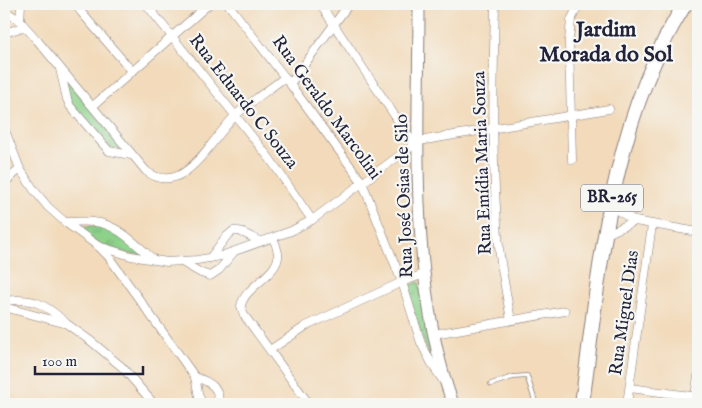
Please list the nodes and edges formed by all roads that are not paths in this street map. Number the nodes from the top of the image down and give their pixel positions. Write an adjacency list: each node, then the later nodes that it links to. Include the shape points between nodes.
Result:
1 (22, 4): 13 (street)
2 (80, 4): 18 (street, via 81,12)
3 (146, 4): 16 (street, Rua Eduardo C Souza)
4 (209, 4): 16 (street)
5 (228, 4): 19 (street, Rua Geraldo Marcolini)
6 (320, 4): 14 (street)
7 (349, 4): 14 (street)
8 (419, 4): 26 (street, Rua José Osias de Silo)
9 (495, 4): 25 (street, Rua Emídia Maria Souza)
10 (579, 4): 23 (street, via 570,28)
11 (685, 4): 32 (highway, BR-265, via 656,56 641,94)
12 (4, 10): 13 (street)
13 (22, 24): 15 (street); 17 (street)
14 (335, 24): 19 (street); 26 (street)
15 (4, 32)
16 (172, 36): 18 (street); 22 (street, Rua Eduardo C Souza)
17 (60, 68): 20 (street); 27 (street, via 70,106 109,151)
18 (132, 71): 20 (street)
19 (287, 81): 22 (street); 30 (street, Rua Geraldo Marcolini)
20 (93, 106): 27 (street)
21 (609, 109): 23 (street)
22 (236, 116): 27 (street, via 182,175 160,179 146,171); 33 (street, Rua Eduardo C Souza)
23 (570, 116): 25 (street); 28 (street)
24 (4, 128): 29 (street)
25 (494, 128): 26 (street); 51 (street, Rua Emídia Maria Souza, via 500,257)
26 (416, 142): 30 (street); 46 (street, Rua José Osias de Silo)
27 (131, 155)
28 (572, 160)
29 (20, 169): 31 (street); 35 (street, via 48,207)
30 (362, 182): 33 (street); 47 (street, Rua Geraldo Marcolini)
31 (4, 183)
32 (610, 206): 34 (street); 38 (highway, BR-265)
33 (314, 219): 39 (street)
34 (635, 221): 36 (street); 38 (street)
35 (65, 222): 41 (street); 44 (street, via 106,225)
36 (652, 225): 37 (street); 59 (street, Rua Miguel Dias)
37 (698, 232)
38 (605, 235): 67 (highway, BR-265)
39 (273, 238): 40 (street); 54 (street, via 278,253 277,263 247,294 241,306)
40 (260, 241): 42 (street); 43 (street, via 233,231)
41 (98, 246): 44 (street); 56 (street)
42 (233, 253): 43 (street); 45 (street, via 210,276)
43 (210, 258): 45 (street)
44 (155, 260): 45 (street)
45 (182, 262)
46 (424, 274): 47 (street); 53 (street, Rua José Osias de Silo)
47 (402, 282): 54 (street, via 306,326); 58 (street, Rua Geraldo Marcolini, via 423,348)
48 (4, 301): 52 (street, via 27,299 38,302)
49 (4, 307): 52 (street)
50 (565, 311): 51 (street)
51 (511, 320): 53 (street)
52 (67, 324): 61 (street, via 122,367)
53 (434, 334): 58 (street, Rua José Osias de Silo)
54 (270, 350): 64 (street)
55 (698, 376): 60 (street)
56 (195, 377): 62 (street); 63 (street, via 210,382 219,398)
57 (491, 384): 66 (lane, via 527,376)
58 (446, 386): 65 (street, Rua Geraldo Marcolini)
59 (630, 388): 60 (street); 68 (street, Rua Miguel Dias)
60 (696, 399)
61 (154, 404)
62 (203, 404)
63 (217, 404)
64 (309, 404)
65 (453, 404)
66 (536, 404)
67 (582, 404)
68 (627, 404)

